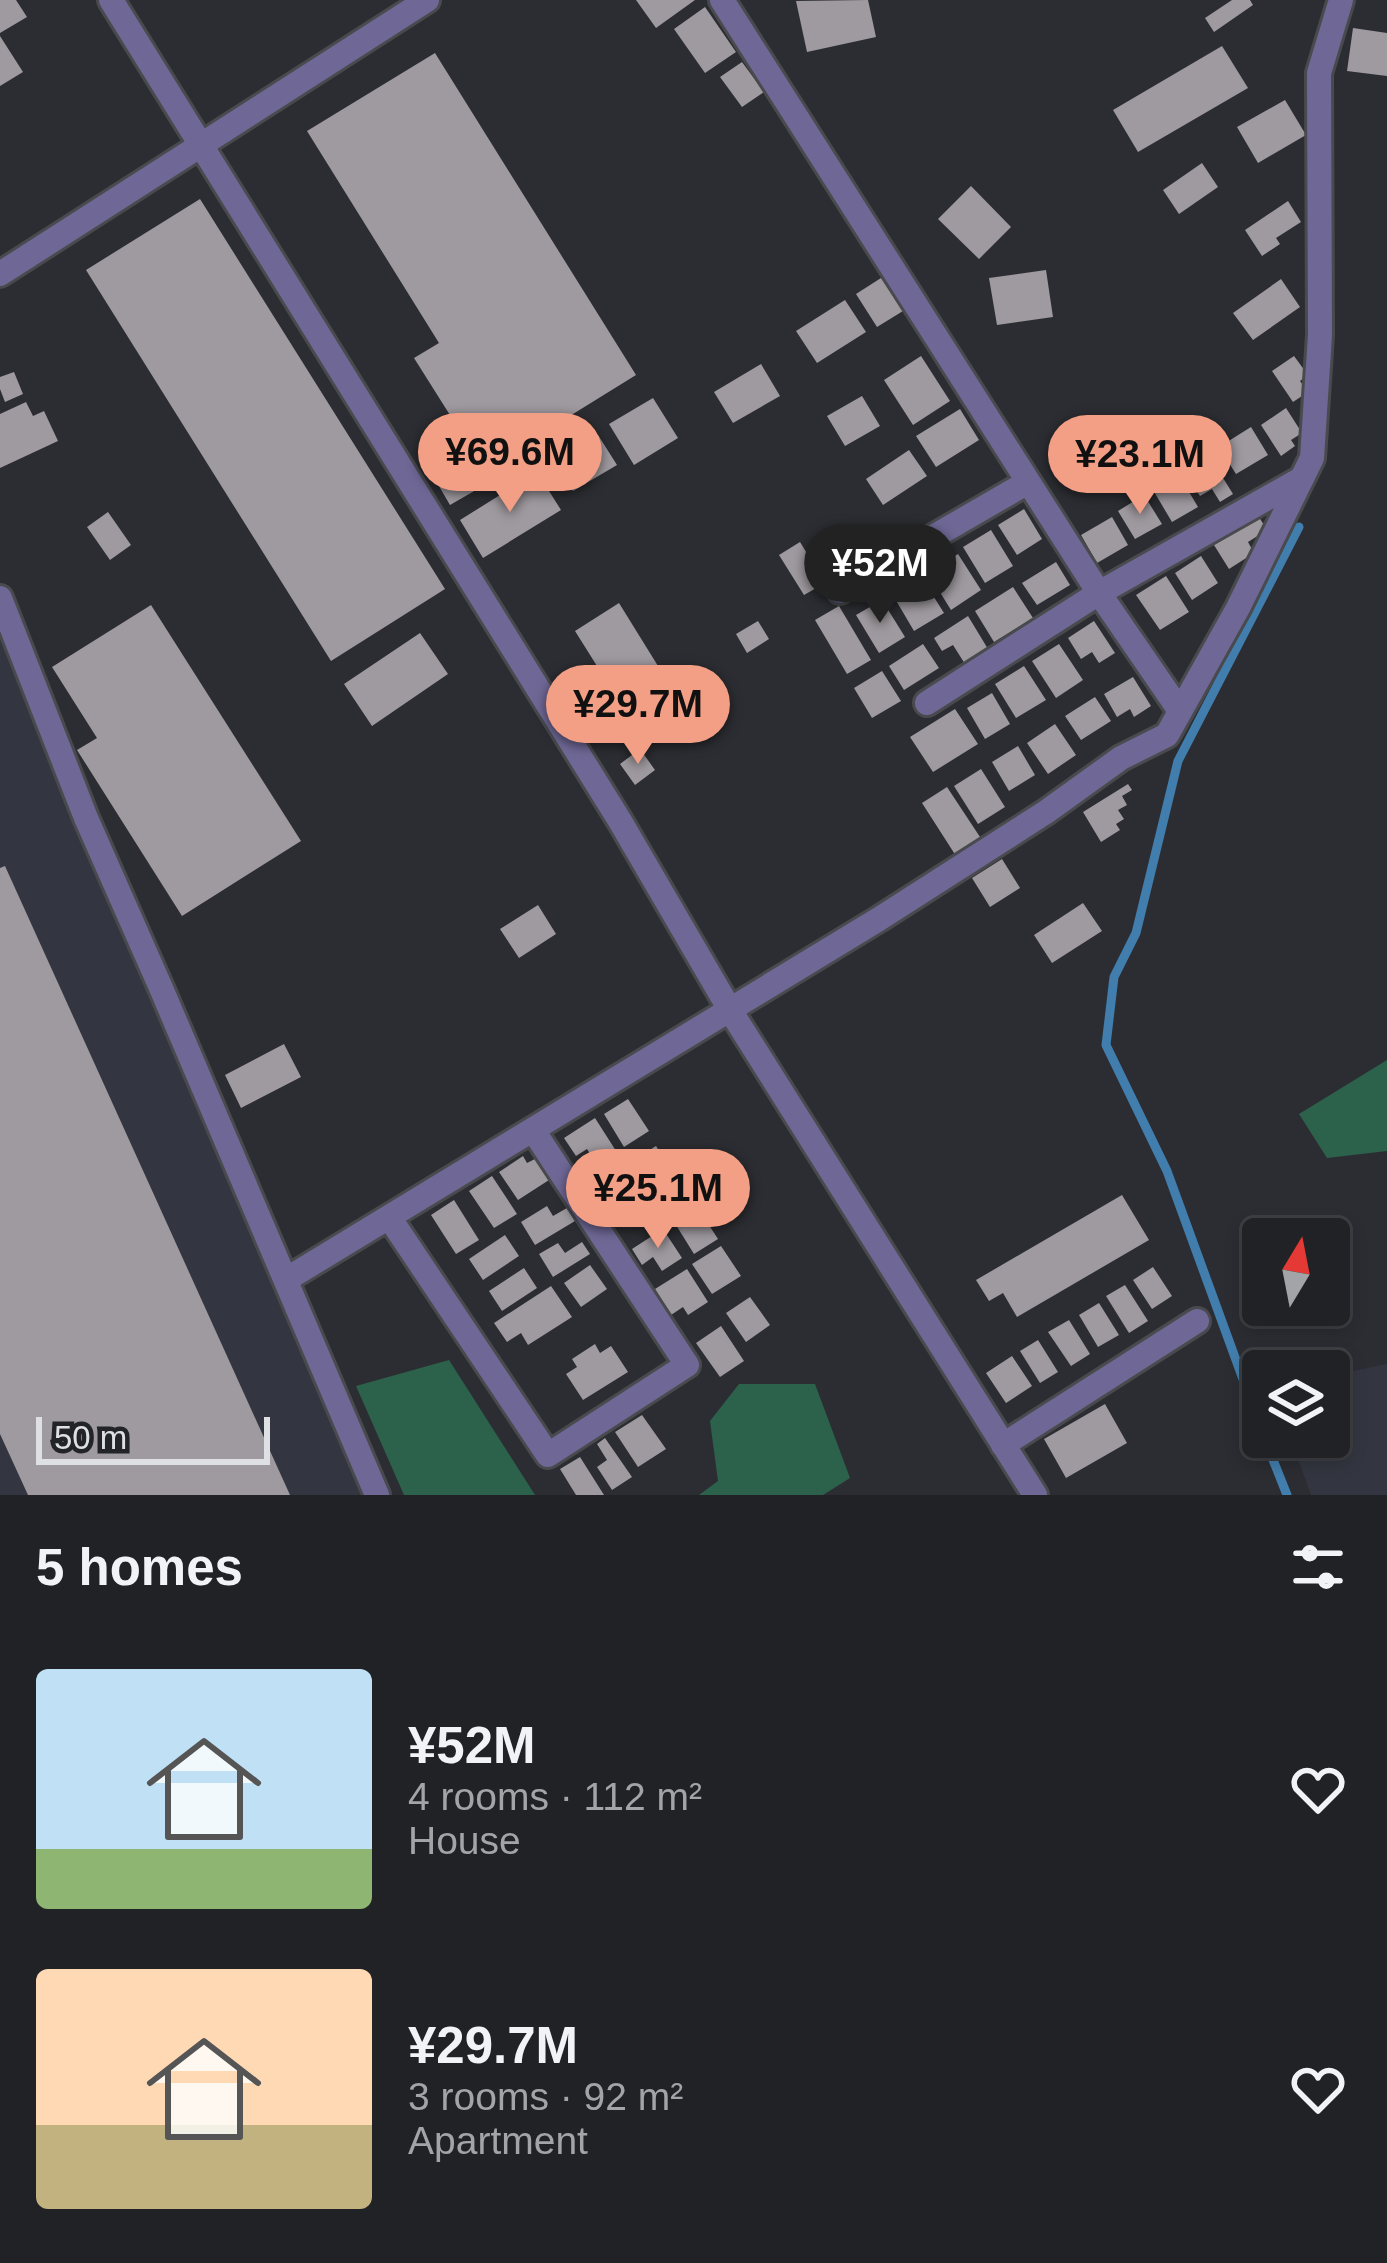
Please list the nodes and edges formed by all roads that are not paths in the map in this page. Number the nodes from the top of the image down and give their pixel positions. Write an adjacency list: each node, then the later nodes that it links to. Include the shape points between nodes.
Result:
1 (111, 0): 5 (street)
2 (427, 0): 5 (street)
3 (722, 0): 8 (street)
4 (1341, 0): 7 (street, via 1319,73 1320,335 1312,458)
5 (201, 144): 6 (street); 14 (street)
6 (0, 274)
7 (1301, 479): 10 (street); 13 (street)
8 (1028, 482): 9 (street); 10 (street)
9 (840, 591)
10 (1100, 593): 12 (street); 13 (street)
11 (0, 598): 17 (street)
12 (927, 703)
13 (1180, 711): 14 (street, via 1166,735)
14 (730, 1010): 15 (street); 19 (street)
15 (533, 1130): 16 (street); 16 (street, via 687,1365 548,1455)
16 (389, 1217): 17 (street)
17 (286, 1279): 20 (street)
18 (1197, 1321): 19 (street)
19 (1004, 1445): 21 (street)
20 (377, 1495)
21 (1035, 1495)

